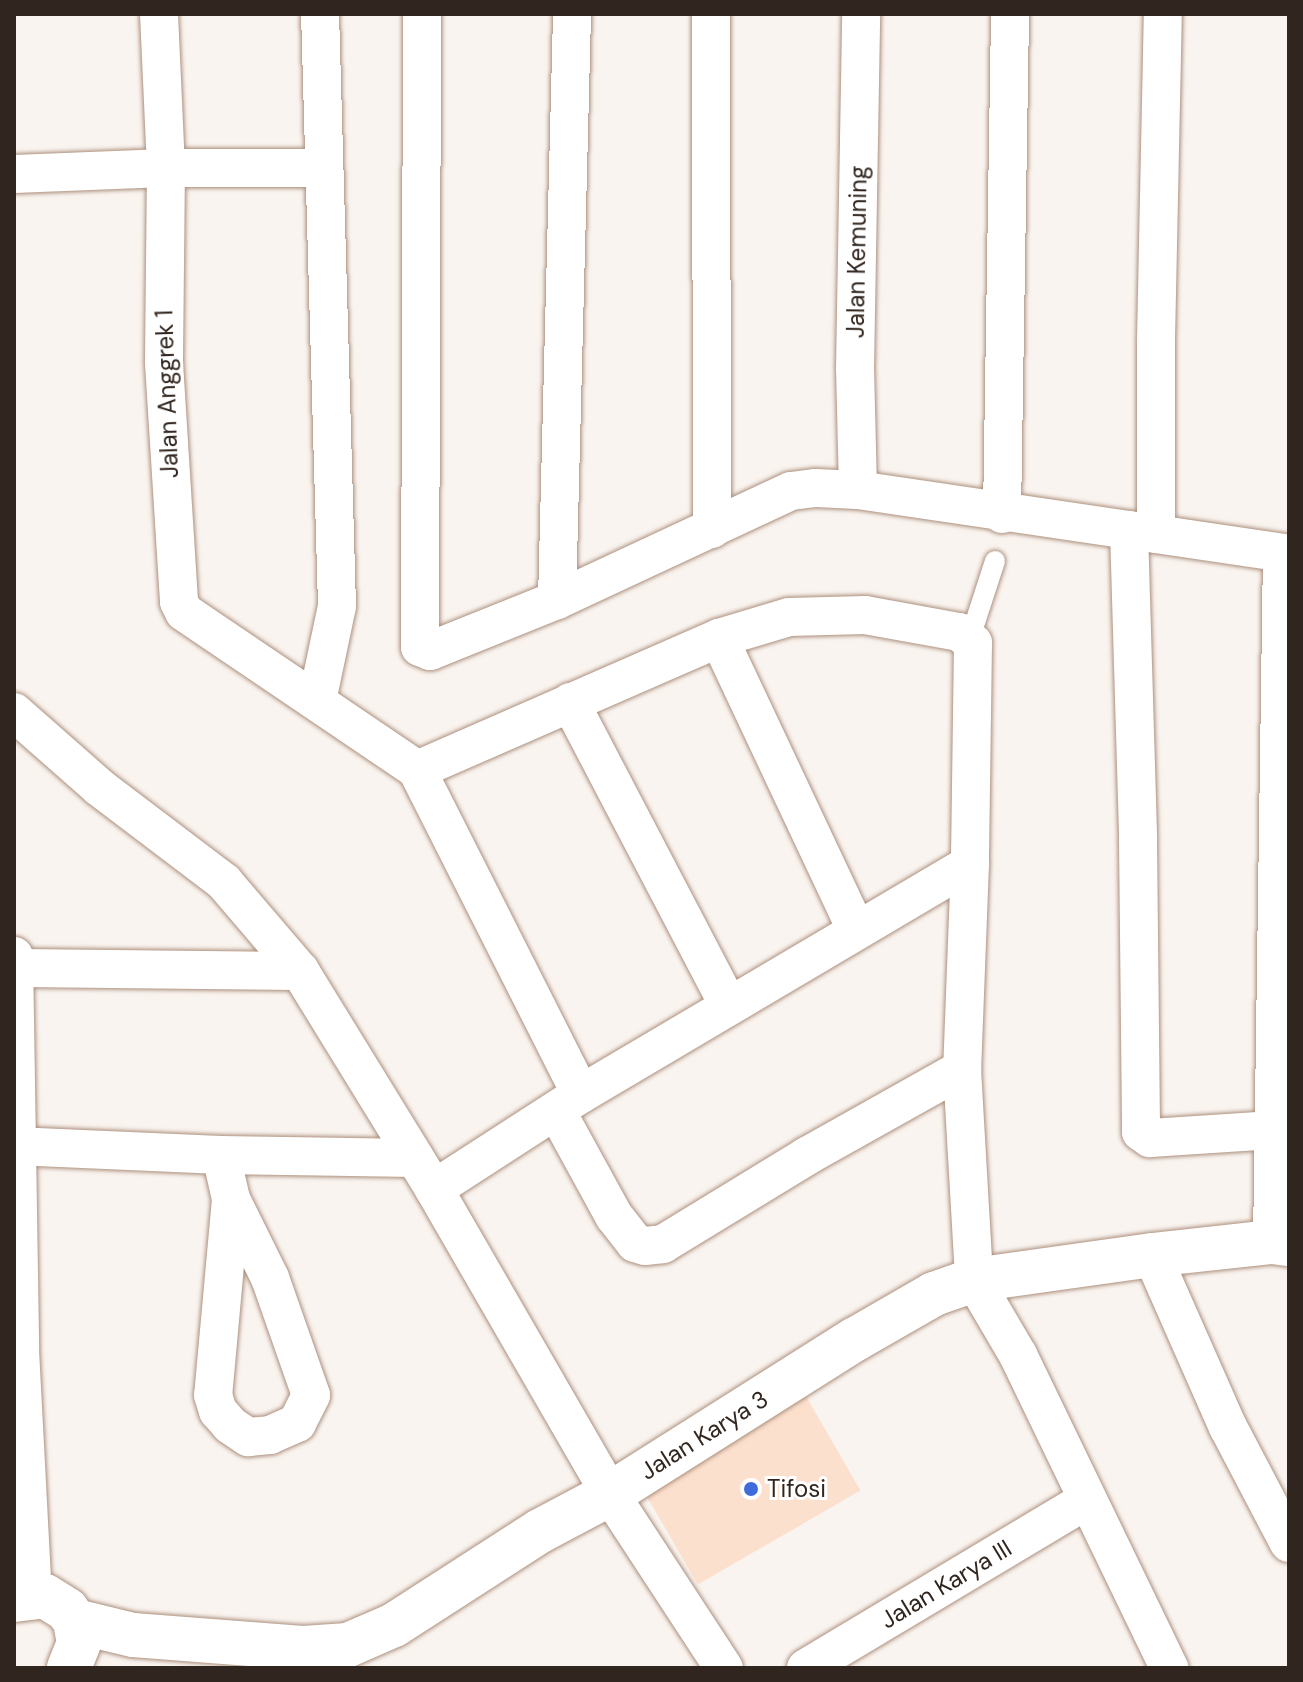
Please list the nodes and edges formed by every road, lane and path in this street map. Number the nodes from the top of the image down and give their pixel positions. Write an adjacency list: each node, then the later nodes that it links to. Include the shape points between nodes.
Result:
1 (159, 14): 9 (street, Jalan Anggrek 1)
2 (320, 14): 10 (street)
3 (422, 14): 18 (street, via 418,642 430,651)
4 (572, 14): 18 (street)
5 (711, 14): 14 (street)
6 (861, 14): 12 (street, Jalan Kemuning)
7 (1010, 14): 13 (street)
8 (1163, 14): 15 (street, via 1156,340)
9 (166, 168): 10 (street); 11 (street); 21 (street, Jalan Anggrek 1, via 164,363 179,602 184,612)
10 (324, 168): 21 (street, via 337,606)
11 (14, 174)
12 (858, 490): 13 (street); 14 (street, via 791,491)
13 (1002, 514): 15 (street)
14 (712, 529): 18 (street)
15 (1143, 532): 16 (street); 32 (street, via 1141,1132 1150,1138)
16 (1286, 554): 32 (street)
17 (995, 561): 20 (lane)
18 (557, 600)
19 (719, 638): 20 (street, via 789,617 865,615); 22 (street); 26 (street)
20 (970, 638): 25 (street, via 976,650)
21 (317, 701): 24 (street)
22 (570, 702): 24 (street); 29 (street)
23 (14, 712): 28 (street, via 99,787 224,882)
24 (417, 770): 31 (street)
25 (970, 864): 26 (street); 30 (street)
26 (856, 929): 29 (street)
27 (15, 962): 28 (street); 33 (street)
28 (300, 971): 35 (street)
29 (729, 1006): 31 (street)
30 (962, 1069): 31 (street, via 663,1244 645,1246 635,1243 614,1216); 39 (street)
31 (569, 1103): 35 (street)
32 (1274, 1130): 37 (street)
33 (14, 1146): 34 (street); 40 (street)
34 (221, 1155): 35 (street); 36 (street)
35 (424, 1174): 41 (street)
36 (231, 1199): 36 (street, via 213,1395 230,1425 248,1437 270,1435 297,1423 311,1395 270,1278)
37 (1280, 1243): 38 (street, Jalan Karya 3)
38 (1152, 1255): 39 (street, Jalan Karya 3); 43 (street, via 1228,1427)
39 (974, 1280): 41 (street, Jalan Karya 3, via 934,1294 854,1340); 42 (street, via 1018,1355)
40 (17, 1350): 44 (street)
41 (610, 1494): 47 (street, Jalan Karya 3, via 540,1531); 49 (street)
42 (1087, 1500): 50 (street, Jalan Karya III); 51 (street)
43 (1289, 1543)
44 (23, 1597): 45 (street, Jalan Karya 3, via 57,1601)
45 (75, 1621): 46 (street, Jalan Karya 3); 48 (street, via 79,1643)
46 (133, 1635): 47 (street, Jalan Karya 3); 48 (street)
47 (351, 1656)
48 (70, 1667)
49 (724, 1668)
50 (806, 1668)
51 (1169, 1668)

